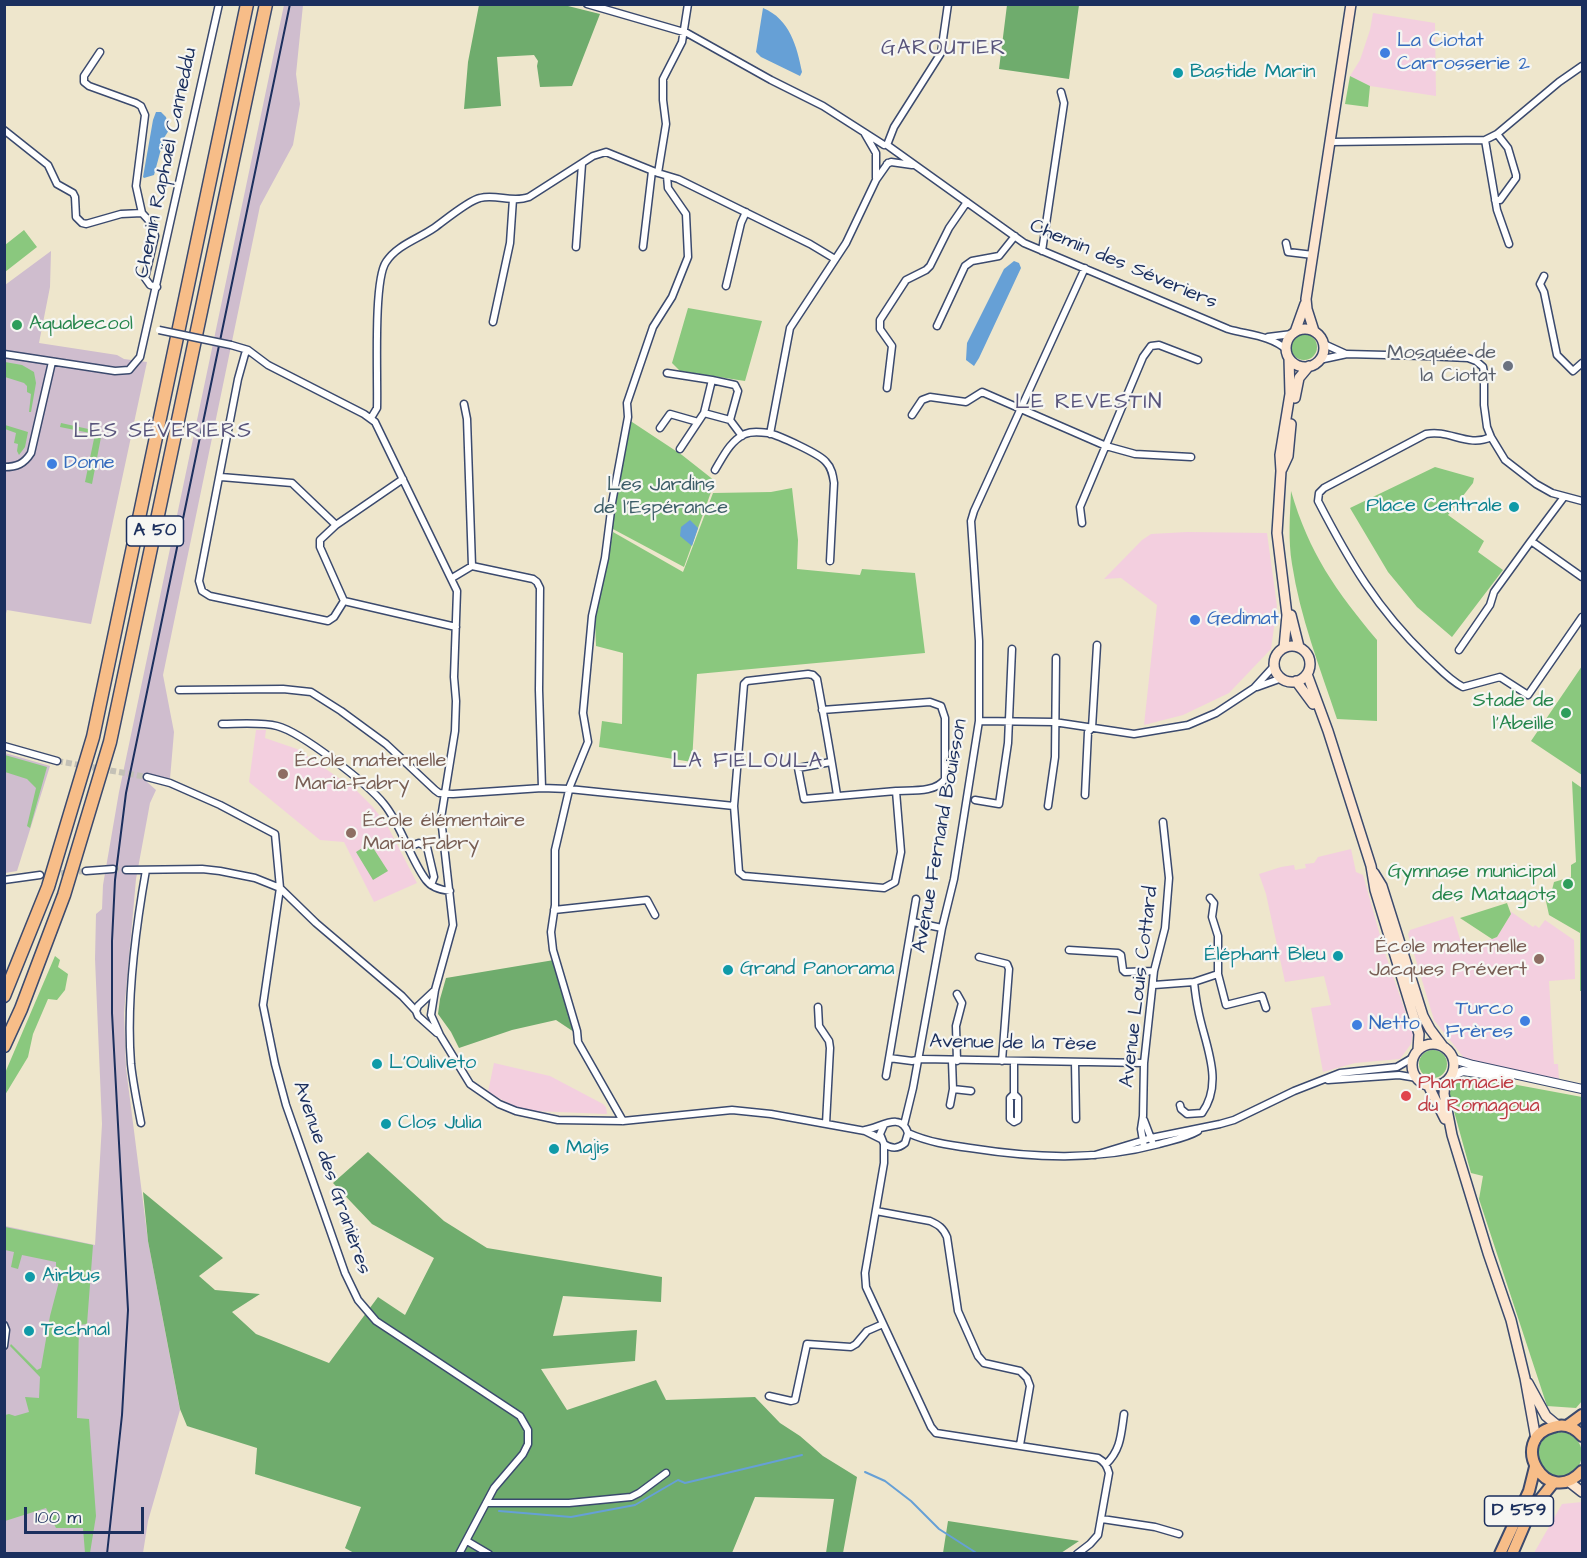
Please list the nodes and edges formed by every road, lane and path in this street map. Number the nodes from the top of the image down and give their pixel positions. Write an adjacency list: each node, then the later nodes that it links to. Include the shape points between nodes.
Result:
1 (219, 4): 42 (street, Chemin Raphaël Canneddu)
2 (247, 4): 153 (highway, A 50, via 93,737 48,887)
3 (266, 4): 162 (highway, A 50, via 110,742 64,895)
4 (588, 4): 8 (street, Chemin des Séveriers)
5 (688, 4): 8 (street)
6 (948, 4): 17 (street, via 941,53)
7 (1351, 4): 16 (main road)
8 (685, 33): 13 (street, Chemin des Séveriers, via 823,106); 23 (street, via 663,79 666,124)
9 (100, 52): 30 (street, via 84,82 136,103 145,115 136,186)
10 (1582, 66): 14 (street)
11 (1061, 92): 36 (street, via 1064,103)
12 (4, 130): 30 (street, via 48,165 57,184 73,193 76,217 82,223)
13 (865, 134): 17 (street, Chemin des Séveriers); 19 (street, Chemin des Séveriers)
14 (1497, 134): 15 (street); 27 (street, via 1508,148 1516,178 1503,197)
15 (1485, 140): 16 (street); 27 (street)
16 (1330, 142): 37 (main road)
17 (885, 145): 18 (street, Chemin des Séveriers); 19 (street, via 878,148)
18 (894, 150): 20 (street); 22 (street, Chemin des Séveriers)
19 (877, 156): 20 (street, Chemin des Séveriers, via 882,164); 25 (street)
20 (890, 163): 22 (street, Chemin des Séveriers); 25 (street)
21 (582, 164): 23 (street, via 606,152); 26 (street, via 529,197); 34 (street)
22 (913, 165): 28 (street, Chemin des Séveriers)
23 (655, 172): 24 (street); 35 (street)
24 (667, 176): 29 (street); 119 (street, via 668,188 686,214 688,257 672,297 653,327 627,403 605,558 592,616 584,713 588,742)
25 (876, 180): 38 (street)
26 (513, 199): 44 (street, via 510,243); 67 (street, via 479,198 406,243 387,260 379,290 377,408)
27 (1495, 200): 33 (street)
28 (967, 202): 31 (street, Chemin des Séveriers); 62 (street, via 930,266 906,280 880,320 880,329 892,346)
29 (746, 212): 38 (street); 41 (street)
30 (142, 213): 42 (street, via 152,224 155,237 145,278)
31 (1015, 236): 36 (street, Chemin des Séveriers); 45 (street, via 999,256 965,266)
32 (1286, 243): 37 (street, via 1288,252)
33 (1509, 244)
34 (576, 247)
35 (643, 247)
36 (1042, 250): 39 (street, Chemin des Séveriers)
37 (1313, 255): 43 (main road)
38 (835, 259): 71 (street, via 788,335)
39 (1085, 268): 49 (street, Chemin des Séveriers, via 1228,329); 64 (street, Avenue Fernand Bouisson)
40 (1544, 276): 58 (street, via 1540,284 1557,355 1573,371)
41 (726, 286)
42 (157, 287): 46 (street, Chemin Raphaël Canneddu)
43 (1306, 299): 47 (main road); 48 (main road)
44 (493, 322)
45 (937, 326)
46 (147, 328): 51 (street, bridge); 57 (street, Chemin Raphaël Canneddu, via 140,357 129,370)
47 (1314, 331): 48 (main road); 50 (main road)
48 (1294, 333): 49 (street, Chemin des Séveriers); 53 (main road, via 1287,342)
49 (1268, 337): 53 (street, Chemin des Séveriers)
50 (1324, 344): 54 (street); 56 (main road)
51 (248, 350): 67 (street, via 268,365); 80 (street, via 238,379)
52 (4, 354): 57 (street)
53 (1288, 354): 59 (main road, via 1301,366); 79 (main road, via 1290,394)
54 (1347, 354): 56 (street); 73 (street, via 1476,361 1483,367 1485,418)
55 (1198, 360): 74 (street, via 1159,345 1151,346)
56 (1319, 360): 59 (main road)
57 (52, 362): 77 (street, via 31,453 17,466)
58 (1582, 363)
59 (1309, 366): 79 (main road, via 1297,384 1287,456)
60 (667, 374): 61 (street)
61 (712, 380): 65 (street); 68 (street, via 737,388)
62 (887, 388)
63 (464, 404): 89 (street)
64 (1021, 410): 66 (street, via 982,392 966,402 922,399); 74 (street); 109 (street, Avenue Fernand Bouisson, via 971,521 979,641)
65 (704, 413): 68 (street); 69 (street)
66 (912, 415)
67 (370, 418): 81 (street)
68 (730, 420): 72 (street)
69 (698, 422): 70 (street, via 670,414); 75 (street)
70 (660, 428)
71 (770, 434): 72 (street, via 755,432); 88 (street, via 818,455 833,473)
72 (742, 436): 78 (street, via 729,447)
73 (1491, 437): 82 (street, via 1513,467); 93 (street, via 1477,442 1439,433 1426,434 1324,488 1318,501 1347,558 1377,602 1409,640 1463,687 1500,677 1528,695)
74 (1106, 446): 76 (street, via 1135,454); 85 (street, via 1080,507)
75 (680, 449)
76 (1191, 457)
77 (4, 466)
78 (715, 470)
79 (1281, 471): 84 (main road)
80 (221, 477): 86 (street, via 292,483); 92 (street, via 199,581 202,591 210,596 328,621)
81 (403, 479): 86 (street); 91 (street)
82 (1564, 497): 83 (street); 87 (street)
83 (1582, 501)
84 (1278, 522): 96 (main road); 97 (main road, via 1276,543 1287,615)
85 (1082, 523)
86 (336, 525): 92 (street, via 319,544)
87 (1531, 541): 90 (street); 99 (street, via 1494,591 1490,605)
88 (830, 561)
89 (472, 566): 91 (street); 118 (street, via 533,579 540,588)
90 (1582, 577)
91 (452, 578): 94 (street, via 457,591)
92 (344, 602): 94 (street)
93 (1582, 617)
94 (456, 627): 121 (street, via 455,731)
95 (1097, 645): 113 (street)
96 (1299, 647): 97 (main road); 102 (main road, via 1310,659)
97 (1284, 648): 101 (main road)
98 (1012, 649): 110 (street)
99 (1459, 650)
100 (1056, 658): 111 (street)
101 (1275, 665): 103 (main road); 105 (street)
102 (1307, 674): 104 (main road); 108 (main road)
103 (1282, 678): 104 (main road); 105 (street)
104 (1296, 681): 108 (main road)
105 (1254, 688): 113 (street, via 1216,713 1188,725 1134,734)
106 (178, 690): 121 (street, via 311,692 386,744 435,790)
107 (822, 710): 116 (street); 120 (street, via 930,702 941,706 945,718 945,779 935,787); 125 (street, via 813,675 744,684)
108 (1322, 716): 144 (main road, via 1372,869 1375,890)
109 (979, 721): 110 (street); 143 (street, Avenue Fernand Bouisson, via 954,879)
110 (1010, 721): 111 (street); 124 (street, via 999,804)
111 (1054, 722): 113 (street); 126 (street, via 1056,757)
112 (222, 724): 128 (street, via 277,726 307,742 371,790 385,805)
113 (1092, 728): 123 (street, via 1088,732)
114 (4, 746): 115 (street)
115 (57, 761)
116 (831, 762): 122 (street); 122 (street, via 798,768 804,799)
117 (147, 777): 136 (street, Avenue des Granières, via 220,805 275,834)
118 (542, 788): 119 (street); 121 (street)
119 (569, 789): 125 (street); 140 (street, via 555,850)
120 (896, 791): 122 (street); 125 (street, via 901,858 895,882 884,888 744,876 739,872)
121 (444, 793): 137 (street, via 442,835)
122 (837, 795)
123 (1085, 795)
124 (975, 800)
125 (734, 806)
126 (1048, 806)
127 (1163, 822): 147 (street, Avenue Louis Cottard, via 1169,887 1165,928)
128 (408, 847): 135 (street); 135 (street, via 419,843 428,848 434,877)
129 (113, 869): 132 (street)
130 (126, 870): 131 (street)
131 (146, 870): 136 (street, via 220,871); 190 (street, via 130,1016 131,1066)
132 (86, 871)
133 (40, 875): 134 (street)
134 (4, 880)
135 (431, 885): 137 (street)
136 (280, 888): 154 (street); 225 (street, Avenue des Granières, via 263,1005 285,1102 358,1300 376,1321 520,1416 528,1430 524,1454)
137 (450, 891): 151 (street, via 453,925)
138 (1210, 898): 148 (street, via 1218,936)
139 (916, 899): 142 (street)
140 (554, 910): 141 (street, via 646,900); 188 (street, via 553,950 578,1042)
141 (655, 915)
142 (913, 922): 143 (street); 165 (street)
143 (942, 928): 167 (street, Avenue Fernand Bouisson)
144 (1392, 932): 163 (main road, via 1423,1016); 164 (main road, via 1419,1034)
145 (1069, 950): 147 (street, via 1119,953 1125,972)
146 (979, 957): 169 (street, via 1007,964 1009,969)
147 (1154, 970): 150 (street, Avenue Louis Cottard)
148 (1218, 974): 149 (street); 157 (street, via 1226,1005 1262,996)
149 (1194, 981): 150 (street); 184 (street, via 1213,1081 1202,1113 1187,1114)
150 (1154, 986): 172 (street, Avenue Louis Cottard)
151 (435, 990): 155 (street); 159 (street)
152 (957, 994): 168 (street, via 962,1003 956,1026)
153 (4, 996)
154 (402, 996): 155 (street); 158 (street)
155 (422, 1004): 158 (street); 159 (street, via 429,1005)
156 (818, 1007): 191 (street, via 819,1026 830,1047)
157 (1266, 1008)
158 (416, 1011): 160 (street)
159 (431, 1012): 160 (street, via 427,1019); 161 (street)
160 (422, 1019): 161 (street)
161 (440, 1035): 188 (street, via 470,1084 499,1104 558,1120)
162 (4, 1046)
163 (1442, 1046): 164 (main road, via 1430,1044); 166 (main road)
164 (1416, 1054): 174 (main road, via 1413,1068); 176 (street, via 1397,1067 1340,1072)
165 (889, 1058): 167 (street, Avenue de la Tèse); 173 (street)
166 (1454, 1059): 175 (main road); 177 (street)
167 (917, 1060): 168 (street, Avenue de la Tèse); 185 (street, Avenue Fernand Bouisson)
168 (955, 1061): 169 (street, Avenue de la Tèse); 179 (street)
169 (1002, 1061): 170 (street, Avenue de la Tèse)
170 (1014, 1061): 171 (street, Avenue de la Tèse); 182 (street)
171 (1075, 1062): 172 (street, Avenue de la Tèse); 186 (street)
172 (1144, 1063): 187 (street, Avenue Louis Cottard)
173 (886, 1076)
174 (1417, 1078): 176 (street, via 1399,1075); 178 (main road)
175 (1448, 1079): 177 (street, via 1471,1071); 178 (main road); 197 (main road, via 1444,1094)
176 (1322, 1080): 194 (street, via 1234,1120)
177 (1536, 1080): 180 (street)
178 (1428, 1085): 197 (main road)
179 (952, 1089): 181 (street); 183 (street)
180 (1582, 1089)
181 (972, 1091)
182 (1014, 1094)
183 (950, 1104)
184 (1180, 1105)
185 (907, 1107): 189 (street, Avenue Fernand Bouisson); 193 (street, Avenue Fernand Bouisson)
186 (1076, 1119)
187 (1143, 1119): 198 (street, Avenue Louis Cottard); 202 (street, Avenue Louis Cottard)
188 (623, 1121): 191 (street, via 732,1110)
189 (894, 1121): 192 (street); 193 (street)
190 (141, 1123)
191 (826, 1124): 195 (street)
192 (884, 1125): 195 (street); 200 (street)
193 (904, 1125): 196 (street)
194 (1201, 1129): 198 (street); 203 (street)
195 (865, 1131): 200 (street)
196 (908, 1133): 199 (street); 201 (street)
197 (1452, 1135): 210 (main road, via 1511,1320)
198 (1151, 1138): 202 (street); 203 (street, Avenue Louis Cottard)
199 (924, 1140): 201 (street); 202 (street, via 1025,1156 1095,1155)
200 (883, 1142): 204 (street); 205 (street)
201 (905, 1143): 204 (street)
202 (1143, 1144): 203 (street)
203 (1154, 1145)
204 (897, 1148): 205 (street)
205 (884, 1163): 206 (street)
206 (876, 1211): 207 (street, via 865,1281); 217 (street, via 930,1221 944,1231 958,1311 978,1356 984,1363 1020,1371 1029,1381)
207 (883, 1324): 211 (street, via 867,1331 851,1347 807,1344 795,1400); 217 (street, via 936,1433)
208 (4, 1326): 209 (street)
209 (4, 1346)
210 (1525, 1378): 214 (main road, via 1546,1416); 216 (main road)
211 (769, 1396)
212 (1124, 1414): 218 (street, via 1119,1447)
213 (1582, 1415): 214 (main road)
214 (1562, 1426): 215 (main road); 216 (main road, via 1547,1429)
215 (1582, 1436)
216 (1536, 1439): 219 (main road, via 1532,1453)
217 (1020, 1445): 218 (street, via 1098,1458)
218 (1106, 1464): 226 (street, via 1109,1473)
219 (1535, 1467): 223 (main road); 232 (main road, D 559, via 1529,1491)
220 (1582, 1472): 222 (main road)
221 (666, 1473): 225 (street, via 631,1497 569,1503)
222 (1568, 1481): 223 (main road); 224 (main road)
223 (1554, 1482): 233 (main road, D 559, via 1530,1512)
224 (1582, 1492)
225 (486, 1503): 228 (street, Avenue des Granières)
226 (1102, 1519): 227 (street); 231 (street, via 1096,1539)
227 (1179, 1534)
228 (467, 1541): 229 (street, Avenue des Granières); 230 (street)
229 (459, 1554)
230 (489, 1554)
231 (1077, 1554)
232 (1500, 1554)
233 (1512, 1554)

